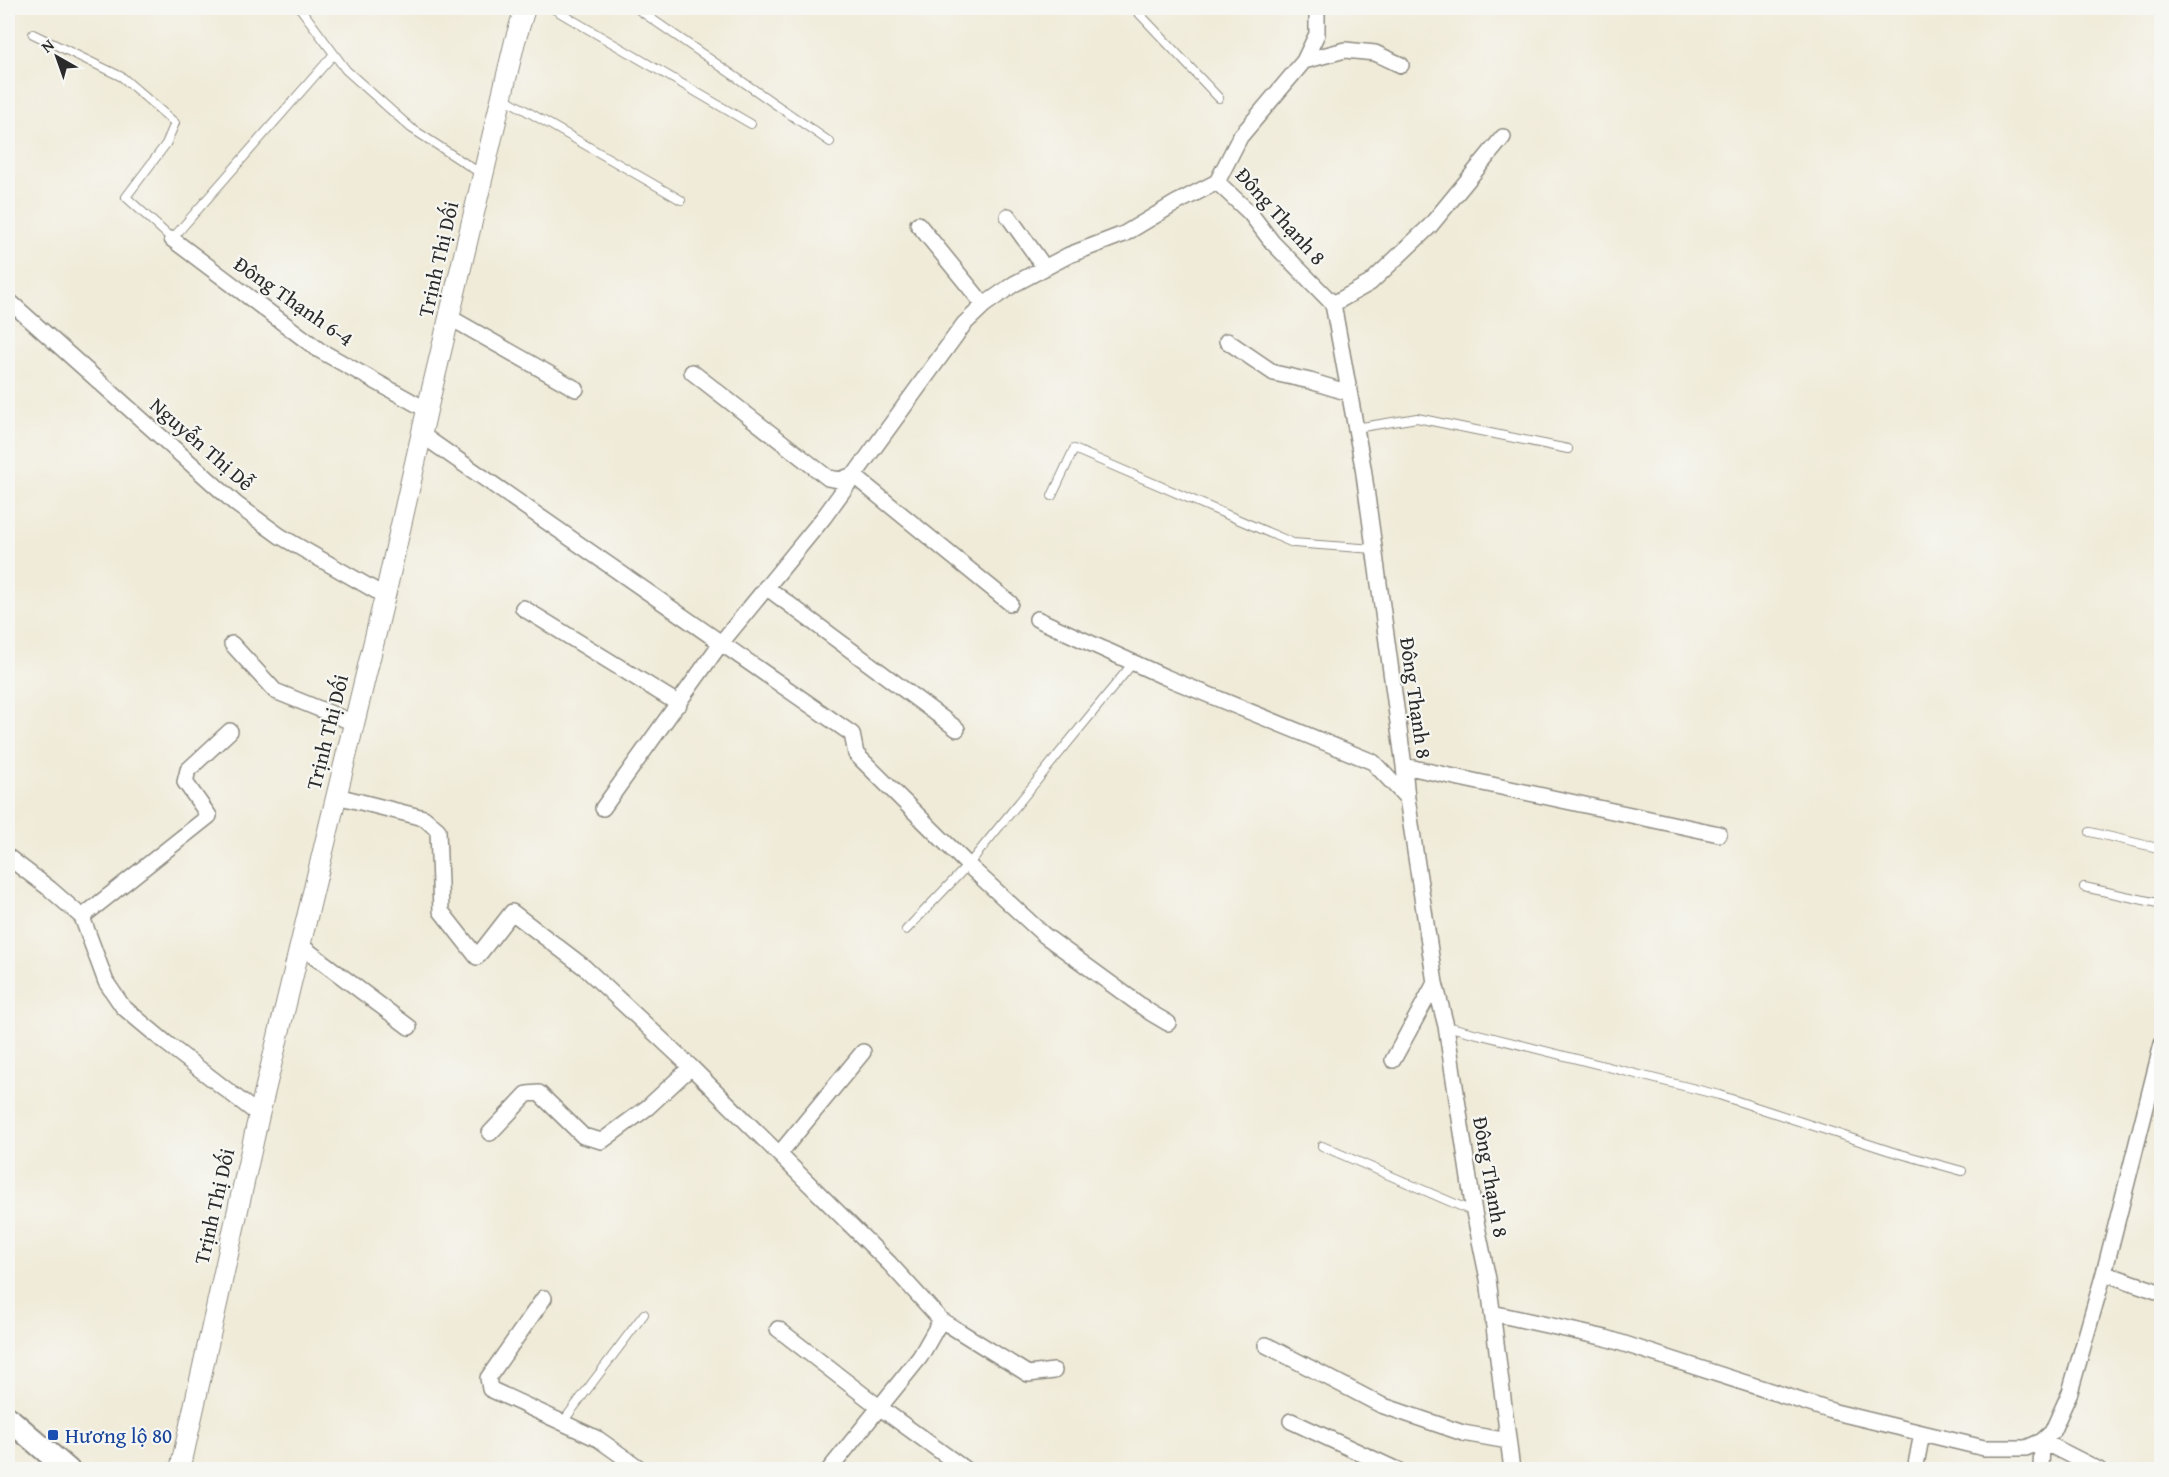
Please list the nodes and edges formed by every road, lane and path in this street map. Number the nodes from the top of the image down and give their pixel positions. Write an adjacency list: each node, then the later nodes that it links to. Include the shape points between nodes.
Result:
1 (300, 8): 8 (lane)
2 (525, 8): 11 (street, Trịnh Thị Dối)
3 (552, 8): 13 (lane)
4 (636, 8): 15 (lane)
5 (1134, 8): 12 (lane)
6 (1317, 8): 9 (street, Đông Thạnh 8, via 1317,34)
7 (33, 34): 21 (lane, via 123,77 175,123 166,144 126,197)
8 (334, 54): 16 (lane, via 346,70 411,128); 21 (lane)
9 (1304, 61): 10 (street, via 1346,50 1375,53); 17 (street, Đông Thạnh 8, via 1239,137)
10 (1401, 65)
11 (502, 98): 16 (street, Trịnh Thị Dối); 18 (lane)
12 (1219, 98)
13 (752, 124)
14 (1503, 137): 24 (street, via 1430,226 1370,283)
15 (830, 142)
16 (483, 175): 26 (street, Trịnh Thị Dối)
17 (1217, 182): 22 (street, via 1124,234); 24 (street, Đông Thạnh 8)
18 (681, 200)
19 (1008, 216): 22 (street)
20 (918, 224): 25 (street)
21 (172, 239): 31 (street, Đông Thạnh 6-4, via 319,350)
22 (1045, 268): 25 (street)
23 (8, 300): 39 (street, Nguyễn Thị Dễ, via 236,504 280,536)
24 (1334, 304): 30 (street, Đông Thạnh 8)
25 (984, 305): 35 (street, via 964,324)
26 (449, 317): 29 (street); 31 (street, Trịnh Thị Dối)
27 (1227, 341): 30 (street, via 1274,373)
28 (692, 372): 35 (street, via 828,478)
29 (576, 389)
30 (1349, 393): 32 (street, Đông Thạnh 8)
31 (427, 410): 33 (street, Trịnh Thị Dối)
32 (1356, 428): 34 (lane, via 1417,418); 37 (street, Đông Thạnh 8)
33 (422, 435): 39 (street, Trịnh Thị Dối); 43 (street)
34 (1568, 449)
35 (853, 476): 38 (street); 40 (street)
36 (1052, 496): 37 (lane, via 1074,449 1293,543)
37 (1374, 549): 50 (street, Đông Thạnh 8)
38 (766, 587): 43 (street); 48 (street)
39 (385, 596): 47 (street, Trịnh Thị Dối)
40 (1010, 603)
41 (523, 608): 46 (street)
42 (1036, 619): 45 (street)
43 (721, 643): 46 (street); 58 (street, via 852,734 856,754)
44 (232, 644): 47 (street, via 275,691)
45 (1133, 663): 52 (street, via 1373,762); 58 (lane)
46 (679, 704): 53 (street)
47 (354, 723): 51 (street, Trịnh Thị Dối)
48 (957, 729)
49 (230, 731): 61 (street, via 188,770 185,782 209,816)
50 (1404, 766): 52 (street, Đông Thạnh 8); 55 (street)
51 (337, 796): 63 (street, Trịnh Thị Dối); 71 (street, via 424,818 438,830 441,911 477,957 512,912 584,967)
52 (1407, 798): 64 (street, Đông Thạnh 8)
53 (603, 808)
54 (2090, 832): 56 (lane)
55 (1719, 834)
56 (2162, 849)
57 (8, 857): 61 (street)
58 (968, 866): 62 (lane); 65 (street, via 1044,935)
59 (2084, 887): 60 (lane)
60 (2162, 904)
61 (82, 917): 72 (street, via 106,982 123,1007)
62 (906, 930)
63 (300, 945): 67 (street); 72 (street, Trịnh Thị Dối)
64 (1435, 983): 66 (street, Đông Thạnh 8); 70 (street)
65 (1168, 1023)
66 (1446, 1026): 76 (lane, via 1719,1095); 77 (street, Đông Thạnh 8)
67 (409, 1027)
68 (2162, 1044): 78 (street)
69 (863, 1052): 75 (street)
70 (1393, 1060)
71 (691, 1067): 73 (street, via 602,1142 582,1136 539,1093 526,1094); 75 (street)
72 (259, 1115): 95 (street, Trịnh Thị Dối)
73 (490, 1133)
74 (1322, 1146): 77 (lane)
75 (780, 1153): 83 (street)
76 (1962, 1171)
77 (1474, 1212): 81 (street, Đông Thạnh 8)
78 (2104, 1273): 79 (street); 93 (street, via 2070,1392 2052,1432)
79 (2162, 1293)
80 (544, 1298): 90 (street, via 488,1378 490,1389)
81 (1492, 1313): 91 (street, via 1606,1338 1835,1412); 92 (street, Đông Thạnh 8)
82 (644, 1314): 90 (lane)
83 (941, 1320): 86 (street, via 1028,1374); 87 (street, via 920,1357)
84 (778, 1329): 87 (street)
85 (1266, 1345): 92 (street, via 1381,1405 1463,1433)
86 (1054, 1371)
87 (879, 1407): 97 (street); 98 (street)
88 (8, 1418): 94 (main road)
89 (1291, 1421): 99 (street)
90 (562, 1423): 96 (street, via 598,1439)
91 (1922, 1433): 93 (street, via 1984,1448 2026,1448); 101 (street)
92 (1508, 1441): 100 (street, Đông Thạnh 8)
93 (2042, 1441): 102 (street); 103 (street)
94 (68, 1470)
95 (180, 1470)
96 (642, 1470)
97 (829, 1470)
98 (966, 1470)
99 (1396, 1470)
100 (1512, 1470)
101 (1915, 1470)
102 (2040, 1470)
103 (2099, 1470)

